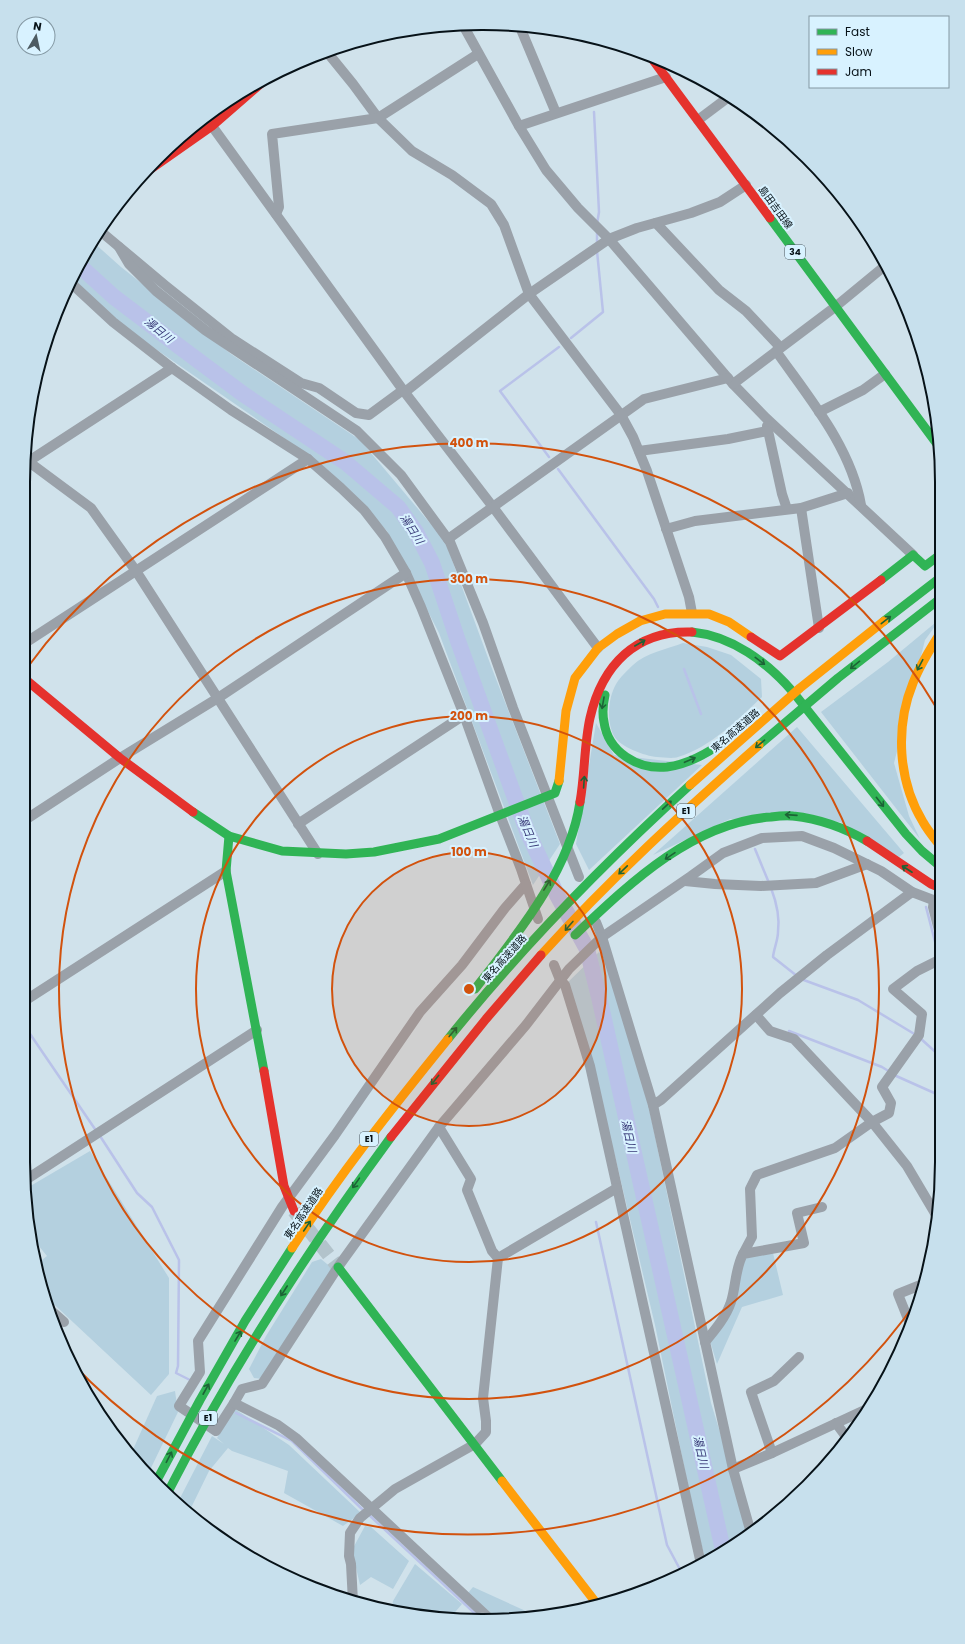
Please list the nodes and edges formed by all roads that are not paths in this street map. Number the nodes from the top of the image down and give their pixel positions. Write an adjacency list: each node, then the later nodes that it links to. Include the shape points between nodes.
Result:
1 (465, 31): 3 (street)
2 (522, 32): 8 (street)
3 (478, 54): 9 (street); 12 (street)
4 (331, 56): 9 (street)
5 (656, 64): 6 (main road, 島田吉田線 / 34)
6 (666, 77): 8 (street); 10 (main road, 島田吉田線 / 34)
7 (724, 100): 10 (street)
8 (556, 113): 12 (street)
9 (378, 118): 14 (street, via 272,134 279,207); 21 (street, via 412,150 491,204 504,224)
10 (698, 120): 13 (main road, 島田吉田線 / 34)
11 (210, 122): 14 (street)
12 (519, 126): 17 (street, via 546,170)
13 (746, 185): 15 (street, via 720,202); 22 (main road, 島田吉田線 / 34)
14 (276, 214): 27 (street)
15 (656, 222): 17 (street); 23 (street, via 719,290 746,311)
16 (104, 234): 18 (street)
17 (604, 238): 21 (street, via 592,251); 26 (street)
18 (119, 247): 29 (street, via 231,338 301,383 319,388 356,413); 32 (street, via 128,264 156,291 205,330)
19 (881, 269): 22 (street)
20 (75, 287): 24 (street, via 112,322)
21 (529, 294): 27 (street); 30 (street)
22 (835, 306): 23 (street); 25 (main road, 島田吉田線 / 34)
23 (778, 349): 26 (street); 28 (street)
24 (172, 368): 36 (street, via 230,410); 37 (street)
25 (885, 374): 28 (street, via 863,390); 34 (main road, 島田吉田線 / 34)
26 (731, 381): 30 (street, via 644,399); 31 (street)
27 (404, 391): 29 (street, via 369,415); 41 (street)
28 (819, 412): 40 (street, via 845,458 858,487)
29 (363, 414): 32 (street)
30 (621, 415): 35 (street); 41 (street)
31 (766, 418): 33 (street); 39 (street)
32 (357, 430): 45 (street, via 401,475)
33 (767, 431): 35 (street); 43 (street)
34 (932, 438)
35 (639, 451): 44 (street)
36 (308, 459): 49 (street); 50 (street, via 364,510 386,537)
37 (31, 460)
38 (31, 465): 49 (street, via 91,508)
39 (848, 493): 40 (street); 42 (street)
40 (861, 505): 46 (street)
41 (493, 507): 45 (street); 58 (street)
42 (801, 508): 43 (street); 55 (street)
43 (787, 509): 44 (street, via 695,521)
44 (666, 529): 54 (street)
45 (448, 539): 64 (street, via 483,623)
46 (913, 554): 48 (main road); 55 (main road)
47 (935, 559): 48 (main road)
48 (926, 566): 51 (street)
49 (136, 571): 56 (street); 60 (street)
50 (406, 573): 60 (street); 62 (street)
51 (935, 576)
52 (935, 583): 61 (main road, one-way to 52)
53 (935, 603): 92 (main road, E1, one-way to 92, via 789,719 704,794 585,907)
54 (692, 613): 55 (main road, via 709,614 729,622 780,656); 58 (main road, via 665,614 640,621)
55 (819, 628)
56 (30, 640)
57 (935, 641): 69 (main road, one-way to 69, via 924,657 911,686 900,745 908,795 921,821)
58 (598, 648): 64 (main road, via 575,678 566,711 560,784 555,793)
59 (30, 683): 63 (main road)
60 (218, 698): 63 (street); 67 (street)
61 (774, 705): 73 (main road, one-way to 61, via 914,856 902,843 795,706 766,676 726,648 710,642 681,638 656,643 634,655 622,665 609,684 602,706 602,719 609,740 624,757 647,766 666,767 705,753); 97 (main road, 東名高速道路 / E1, one-way to 61, via 451,1034 580,891)
62 (464, 715): 65 (street); 67 (street)
63 (120, 758): 66 (street); 68 (main road)
64 (548, 797): 65 (main road); 75 (street)
65 (502, 814): 70 (main road, via 439,840 374,852); 77 (street)
66 (30, 817)
67 (298, 824): 70 (street)
68 (229, 836): 70 (main road, via 282,852); 74 (main road)
69 (935, 839)
70 (318, 854)
71 (867, 864): 76 (street, via 816,883 763,886); 76 (street, via 802,836 762,838 722,853); 79 (street)
72 (935, 868): 89 (main road, one-way to 72, via 527,918 565,853 584,790 589,719 604,678 628,650 655,635 675,631 699,632 722,638 758,659 776,674 820,724 907,836)
73 (935, 869)
74 (226, 871): 88 (street); 93 (main road)
75 (579, 877)
76 (685, 881): 83 (street)
77 (526, 884): 81 (street); 100 (street, via 462,965 420,1012 336,1135)
78 (935, 886): 82 (main road, one-way to 82, via 843,828 801,816 772,815 715,831 676,852 616,896)
79 (912, 892): 80 (street); 90 (street, via 804,974)
80 (935, 901)
81 (538, 919)
82 (593, 921): 83 (street); 84 (main road)
83 (600, 939): 87 (street); 94 (street)
84 (567, 942)
85 (553, 962): 87 (street); 92 (main road)
86 (935, 962): 95 (street, via 917,971 893,989 922,1014 917,1038 882,1087 891,1102 889,1113)
87 (560, 980): 96 (street, via 526,1025); 99 (street, via 564,985 590,1066)
88 (30, 997)
89 (468, 999)
90 (756, 1015): 94 (street); 95 (street, via 770,1031 794,1039)
91 (449, 1023): 97 (main road)
92 (478, 1028): 121 (main road, E1, one-way to 121, via 380,1151 282,1293)
93 (257, 1030): 98 (street); 100 (main road)
94 (653, 1105): 111 (street)
95 (872, 1122): 102 (street, via 907,1166); 104 (street, via 835,1148 757,1175 750,1189 752,1237)
96 (439, 1127): 105 (street, via 471,1179 468,1190 492,1251); 106 (street)
97 (363, 1146): 120 (main road, 東名高速道路 / E1, one-way to 97, via 217,1369 287,1256)
98 (31, 1177)
99 (617, 1188): 105 (street); 124 (street)
100 (288, 1198): 103 (main road); 113 (street, via 198,1340 200,1372 179,1406 216,1430)
101 (822, 1207): 104 (street, via 797,1213 804,1243)
102 (932, 1209)
103 (294, 1211)
104 (743, 1254): 111 (street, via 730,1303)
105 (498, 1258): 117 (street, via 483,1398 486,1432)
106 (338, 1267): 113 (street, via 262,1384 242,1388); 117 (main road)
107 (918, 1286): 109 (street, via 898,1294)
108 (57, 1316): 110 (street)
109 (907, 1317)
110 (64, 1322)
111 (705, 1342): 119 (street)
112 (799, 1357): 118 (street, via 774,1381 751,1392)
113 (234, 1403): 122 (street, via 278,1425 296,1438)
114 (859, 1412): 115 (street)
115 (836, 1423): 116 (street); 118 (street)
116 (844, 1433)
117 (475, 1444): 122 (street, via 395,1489); 126 (main road)
118 (772, 1453): 119 (street)
119 (733, 1469): 123 (street)
120 (159, 1477)
121 (170, 1488)
122 (372, 1510): 125 (street, via 362,1517 350,1533); 127 (street)
123 (749, 1527)
124 (700, 1558)
125 (353, 1595)
126 (595, 1600)
127 (484, 1614)

